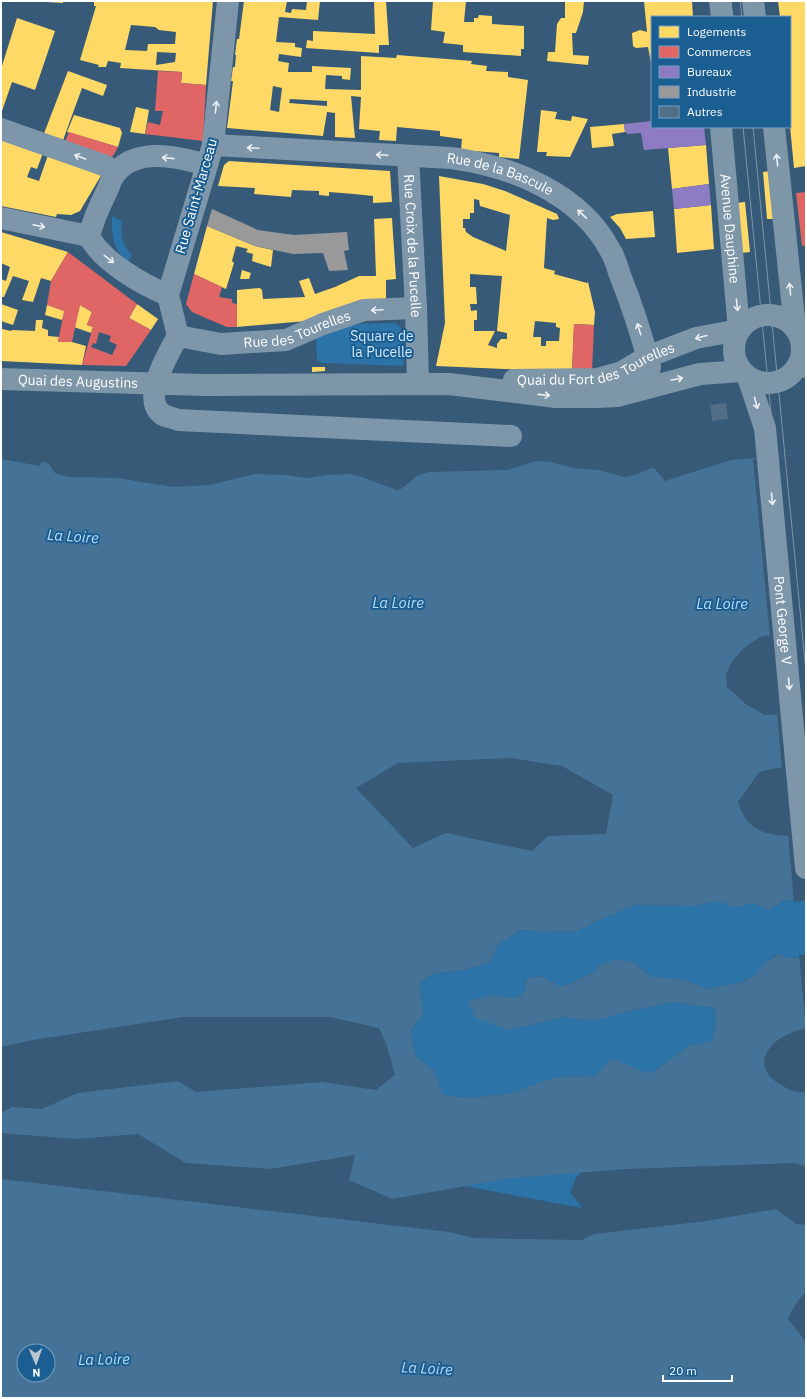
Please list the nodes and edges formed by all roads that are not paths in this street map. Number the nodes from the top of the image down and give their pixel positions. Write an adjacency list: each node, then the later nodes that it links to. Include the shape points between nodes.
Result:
1 (228, 1): 9 (street, Rue Saint-Marceau, one-way to 1)
2 (720, 1): 4 (main road)
3 (753, 1): 5 (main road)
4 (722, 16)
5 (755, 16)
6 (722, 128): 17 (main road, Avenue Dauphine, one-way to 17)
7 (774, 128): 16 (main road, one-way to 7)
8 (1, 129): 11 (street, one-way to 8, via 106,166)
9 (210, 155): 10 (street, Rue de la Bascule, one-way to 9); 11 (street, Rue de la Bascule, one-way to 11, via 191,161 149,156 131,161); 14 (street, Rue Saint-Marceau)
10 (408, 156): 15 (street, Rue Croix de la Pucelle); 19 (street, Rue de la Bascule, one-way to 10, via 611,250 582,213 562,198 523,176 475,162)
11 (115, 174): 13 (street)
12 (1, 218): 13 (street, one-way to 13)
13 (89, 236): 14 (street, one-way to 14, via 99,251 141,284)
14 (168, 295): 18 (street)
15 (416, 308): 18 (street, Rue des Tourelles, one-way to 18, via 364,310 286,340 220,344); 23 (street, Rue Croix de la Pucelle)
16 (800, 327): 17 (main road, via 779,317 765,315 749,321); 20 (main road)
17 (739, 330): 19 (main road, Quai du Fort des Tourelles, one-way to 19, via 696,338); 21 (main road, via 734,351 736,362)
18 (178, 336): 25 (street)
19 (647, 357): 24 (main road, Quai du Fort des Tourelles, via 622,372 597,379); 26 (street, Rue de la Bascule, via 650,367 648,374)
20 (801, 367): 21 (main road, via 785,378 773,382 763,382)
21 (745, 374): 26 (main road, one-way to 21, via 700,374); 28 (street, Pont George V, one-way to 28, via 765,428)
22 (1, 379): 25 (main road, Quai des Augustins)
23 (418, 384): 24 (main road, Quai des Augustins); 25 (main road, Quai des Augustins)
24 (449, 384): 26 (main road, one-way to 26, via 556,397 598,398 617,396)
25 (156, 385): 27 (street, via 155,403 162,414 178,420)
26 (635, 390)
27 (511, 436)
28 (806, 868)

